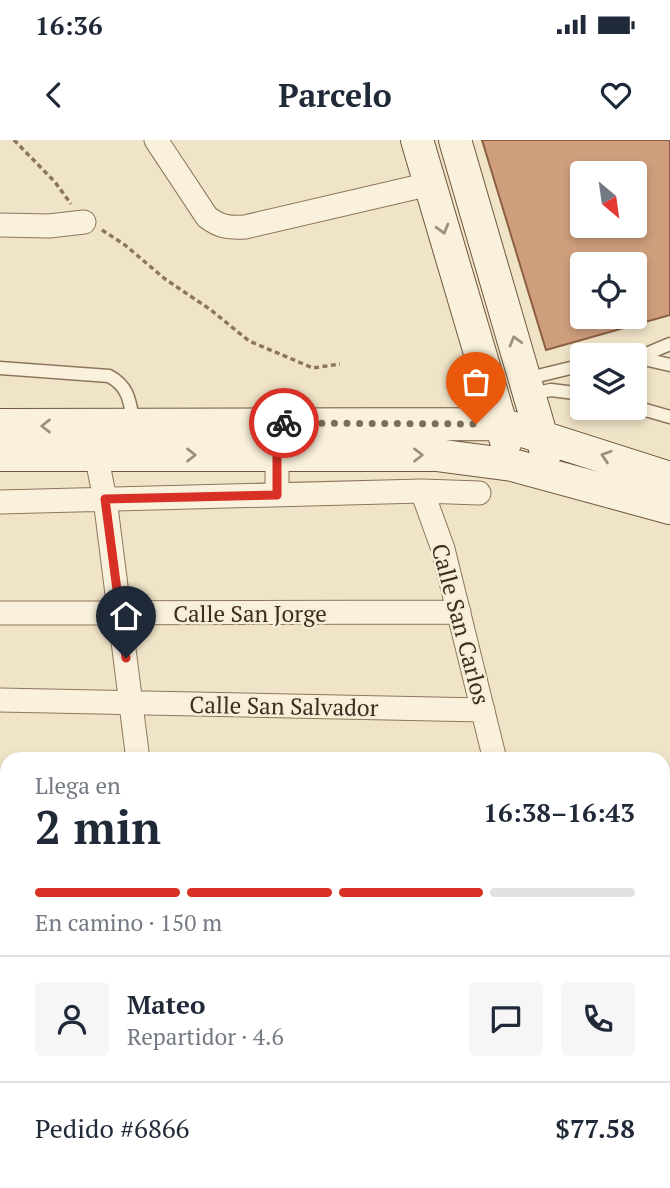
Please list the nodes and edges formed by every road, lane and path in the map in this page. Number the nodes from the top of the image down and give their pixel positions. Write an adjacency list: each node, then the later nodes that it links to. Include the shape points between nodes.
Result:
1 (14, 140): 6 (path, via 55,182)
2 (156, 140): 5 (street, via 206,217 218,226 246,227)
3 (417, 140): 5 (main road)
4 (455, 140): 15 (main road, one-way to 4)
5 (430, 184): 20 (main road, one-way to 20)
6 (84, 222): 7 (street); 11 (path, via 125,245 249,341 313,369)
7 (0, 225)
8 (670, 344): 9 (lane)
9 (647, 353)
10 (647, 359): 12 (lane)
11 (340, 364)
12 (670, 365)
13 (0, 368): 23 (lane, via 109,376 119,381 126,391)
14 (570, 370): 15 (lane)
15 (528, 386): 16 (lane); 22 (main road)
16 (570, 392)
17 (647, 410): 18 (lane)
18 (670, 417)
19 (272, 423): 20 (main road); 23 (main road); 26 (street)
20 (501, 424): 22 (main road); 27 (main road)
21 (0, 425): 24 (main road, one-way to 21)
22 (542, 435): 28 (main road); 29 (main road, one-way to 22)
23 (137, 440): 24 (main road); 26 (main road, one-way to 26)
24 (93, 441): 25 (main road); 33 (street)
25 (0, 455)
26 (277, 455): 27 (main road, one-way to 27, via 436,454); 32 (street)
27 (512, 465): 28 (main road)
28 (552, 477): 35 (main road)
29 (670, 478)
30 (422, 491): 31 (street); 32 (street); 37 (street, Calle San Carlos)
31 (479, 493)
32 (277, 495): 33 (street)
33 (105, 499): 34 (street); 38 (street)
34 (0, 502)
35 (670, 508)
36 (0, 612): 38 (street, Calle San Jorge)
37 (459, 612): 38 (street, Calle San Jorge); 41 (street, Calle San Carlos)
38 (120, 614): 40 (street)
39 (0, 699): 40 (street, Calle San Salvador)
40 (132, 703): 41 (street, Calle San Salvador); 42 (street)
41 (483, 710): 43 (street, Calle San Carlos)
42 (137, 752)
43 (493, 752)

